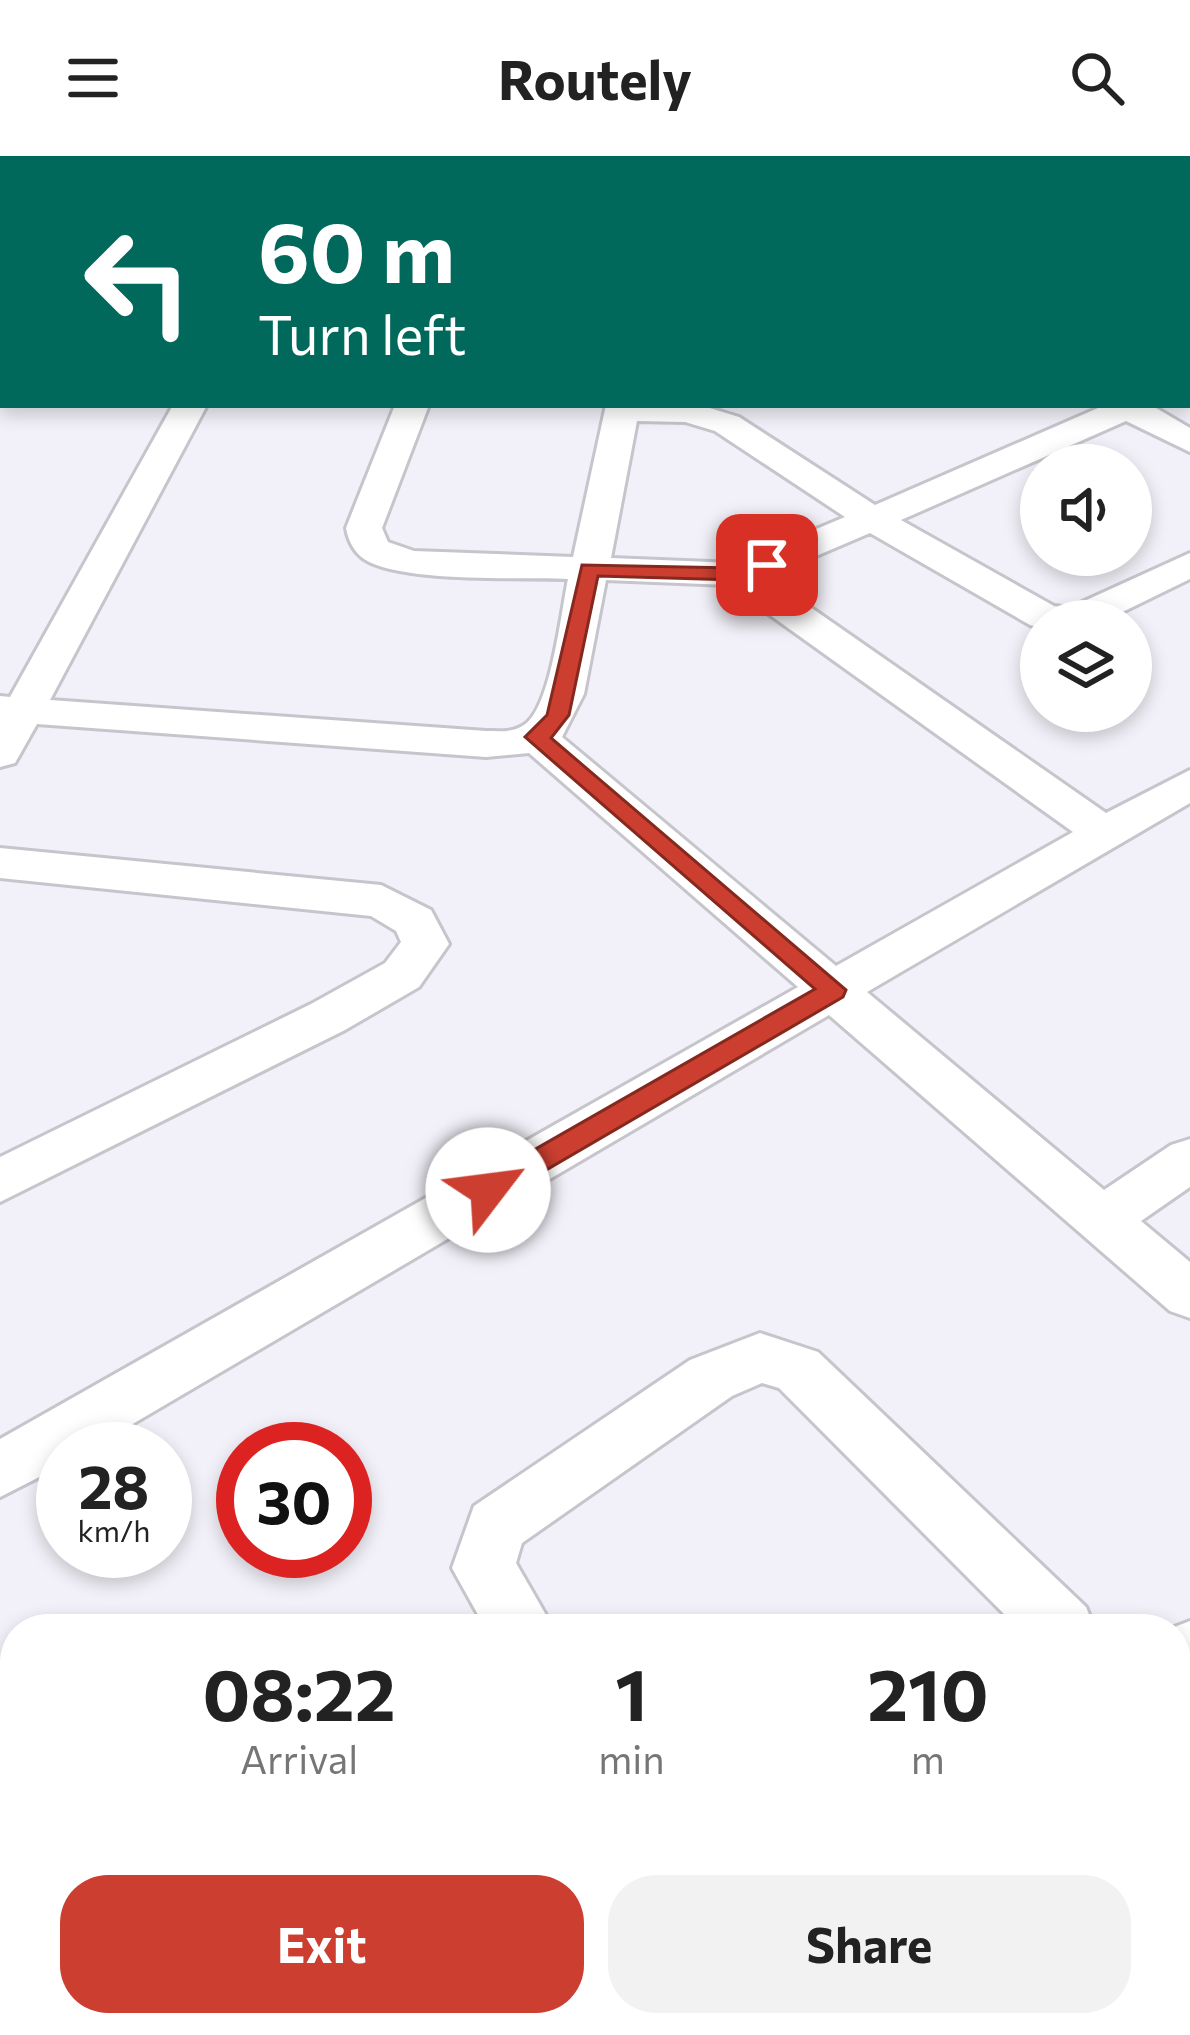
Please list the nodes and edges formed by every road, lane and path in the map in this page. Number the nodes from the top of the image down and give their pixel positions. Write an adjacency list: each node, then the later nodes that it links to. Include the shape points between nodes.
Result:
1 (188, 408): 12 (street)
2 (411, 408): 10 (street, via 364,528 368,545 414,562)
3 (622, 408): 10 (street)
4 (631, 408): 8 (street, via 707,416)
5 (1123, 408): 8 (street)
6 (1131, 408): 7 (street)
7 (1190, 442)
8 (872, 519): 9 (street, via 1056,620 1084,616); 11 (street)
9 (1190, 564)
10 (590, 570): 11 (street); 13 (street, via 558,715)
11 (737, 574): 16 (street)
12 (12, 709): 13 (street, via 486,745); 14 (street)
13 (536, 737): 18 (street)
14 (0, 754)
15 (1190, 784): 16 (street)
16 (1104, 833): 18 (street)
17 (0, 863): 20 (street, via 381,901 415,921 424,944 402,975)
18 (833, 990): 21 (street); 23 (street)
19 (1190, 1159): 21 (street)
20 (0, 1181)
21 (1102, 1220): 22 (street)
22 (1190, 1294)
23 (0, 1470)
24 (512, 1614): 25 (street, via 483,1568 496,1526 711,1378 760,1358 798,1369)
25 (1048, 1614)

